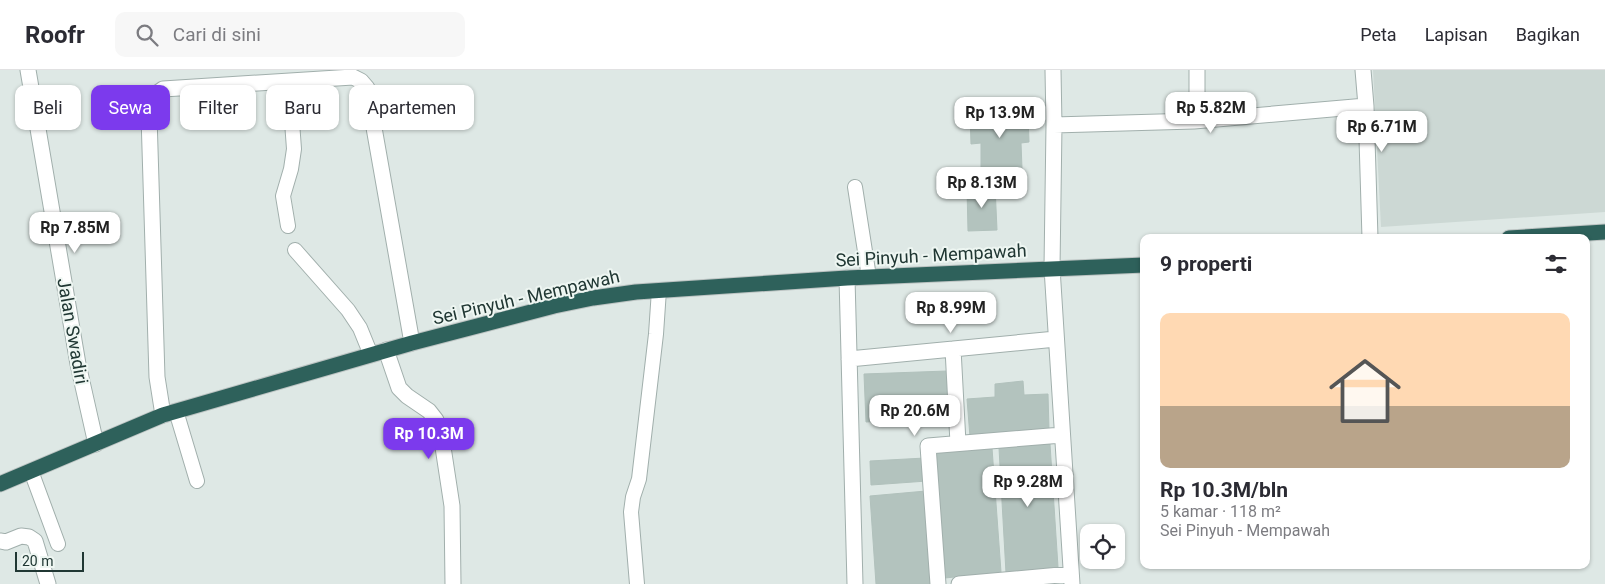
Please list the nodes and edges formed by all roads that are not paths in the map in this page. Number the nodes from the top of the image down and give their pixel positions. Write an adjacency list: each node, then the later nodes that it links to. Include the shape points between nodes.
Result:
1 (28, 70): 29 (street, Jalan Swadiri, via 78,364)
2 (1053, 70): 8 (street)
3 (1197, 70): 7 (street)
4 (1363, 70): 6 (street)
5 (289, 81): 10 (lane, via 294,149 283,196); 21 (street, via 353,77 367,88); 26 (street, via 163,89 152,99 149,107 157,377)
6 (1366, 106): 7 (street); 12 (street)
7 (1197, 120): 8 (street)
8 (1054, 125): 16 (street)
9 (855, 187): 17 (lane)
10 (288, 226)
11 (1605, 232): 13 (highway)
12 (1370, 234)
13 (1573, 234)
14 (295, 250): 24 (lane, via 348,310)
15 (1140, 265): 16 (highway, Sei Pinyuh - Mempawah)
16 (1052, 268): 17 (highway, Sei Pinyuh - Mempawah); 20 (street)
17 (869, 277): 18 (highway, Sei Pinyuh - Mempawah)
18 (847, 278): 19 (highway, Sei Pinyuh - Mempawah); 25 (street)
19 (659, 298): 21 (highway, Sei Pinyuh - Mempawah, via 636,292 593,298); 38 (lane, via 639,479 631,512)
20 (1056, 339): 22 (street); 27 (street)
21 (412, 342): 23 (highway, Sei Pinyuh - Mempawah)
22 (953, 349): 25 (street); 28 (street)
23 (386, 350): 24 (highway, Sei Pinyuh - Mempawah); 37 (street, via 399,388 436,420 452,506)
24 (371, 355): 26 (highway, Sei Pinyuh - Mempawah)
25 (849, 360): 39 (street)
26 (170, 413): 29 (highway, Sei Pinyuh - Mempawah); 31 (lane)
27 (1062, 435): 28 (street); 35 (street)
28 (958, 443): 40 (street, via 928,446)
29 (96, 444): 30 (highway, Sei Pinyuh - Mempawah)
30 (31, 471): 32 (highway, Sei Pinyuh - Mempawah); 34 (lane)
31 (197, 481)
32 (0, 484)
33 (0, 541): 36 (street, via 21,536 29,536 35,541)
34 (58, 544)
35 (1071, 579): 41 (street)
36 (48, 584)
37 (453, 584)
38 (637, 584)
39 (855, 584)
40 (938, 584)
41 (959, 584)

